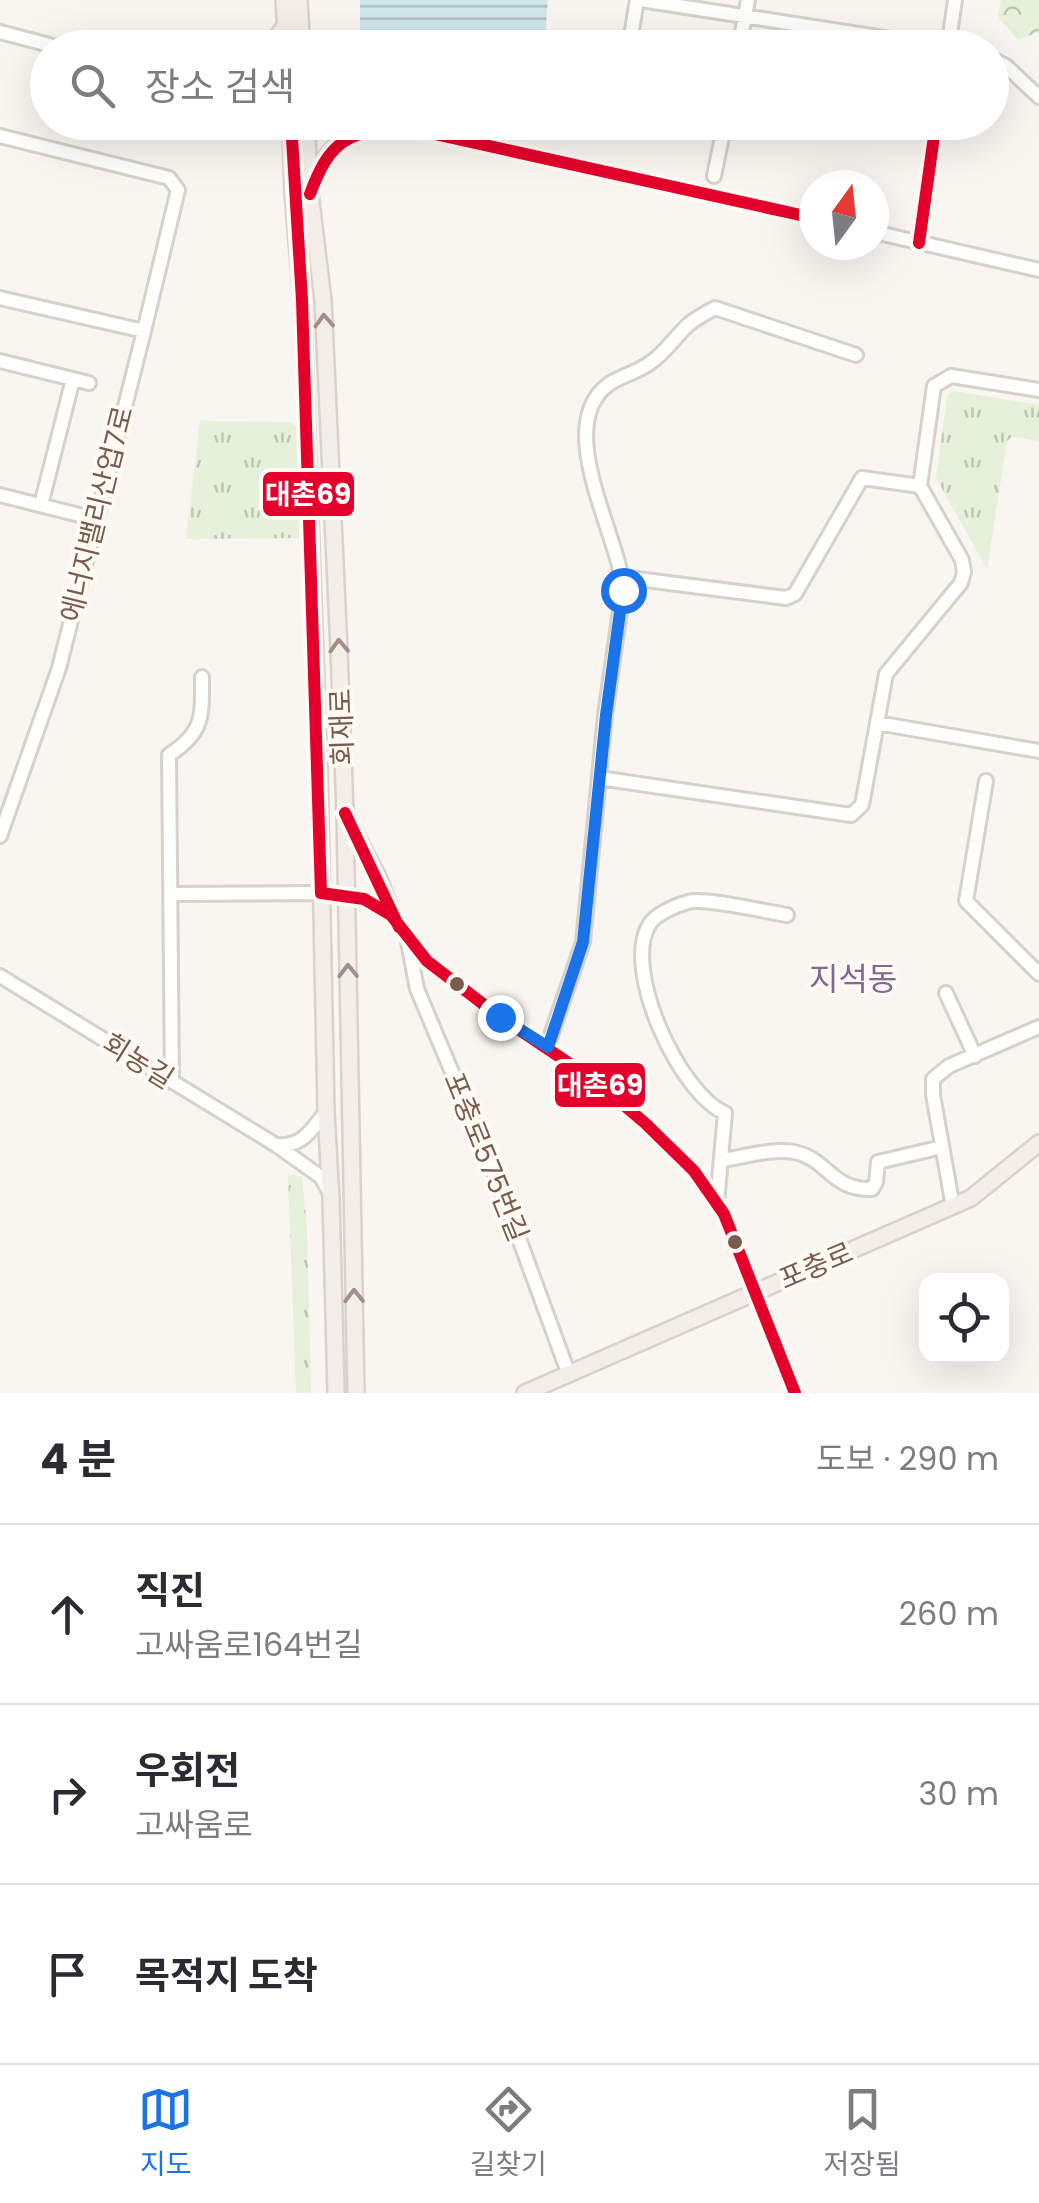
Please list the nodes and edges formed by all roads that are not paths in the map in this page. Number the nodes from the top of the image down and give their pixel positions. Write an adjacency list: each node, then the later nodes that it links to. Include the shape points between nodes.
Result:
1 (284, 0): 7 (main road)
2 (299, 0): 10 (main road)
3 (639, 0): 6 (street); 11 (street)
4 (748, 0): 6 (street)
5 (955, 0): 14 (street)
6 (745, 17): 12 (street); 13 (street)
7 (286, 24): 8 (main road); 9 (main road)
8 (282, 30)
9 (286, 30)
10 (302, 30)
11 (632, 30)
12 (743, 30)
13 (804, 30)
14 (951, 30)
15 (0, 32): 16 (street)
16 (30, 40)
17 (1009, 69): 18 (street)
18 (1039, 96)
19 (0, 136): 33 (street, 에너지밸리산업7로, via 169,178 178,190)
20 (291, 140): 51 (main road, 회재로)
21 (307, 140): 27 (main road, 회재로)
22 (340, 140): 27 (main road, via 328,151)
23 (466, 140): 28 (street)
24 (721, 140): 26 (street)
25 (933, 140): 30 (street)
26 (714, 176)
27 (310, 194): 49 (main road, 회재로, one-way to 27, via 323,300)
28 (799, 215)
29 (889, 235): 30 (street)
30 (918, 242): 31 (street)
31 (1039, 270)
32 (0, 298): 33 (street)
33 (144, 331): 42 (street, 에너지밸리산업7로)
34 (856, 354): 43 (street, via 714,308 690,322 651,363 609,384 590,412 586,438)
35 (0, 361): 36 (street)
36 (74, 380): 37 (street); 41 (street)
37 (89, 383)
38 (1039, 390): 39 (street, via 951,376 934,386)
39 (920, 486): 43 (street, via 862,478 795,594 786,598); 45 (street, via 964,572 886,674)
40 (0, 496): 41 (street)
41 (40, 505): 42 (street)
42 (95, 519): 50 (street, 에너지밸리산업7로, via 59,668)
43 (622, 577): 47 (street)
44 (202, 678): 52 (street, via 194,736 169,755)
45 (876, 723): 46 (street); 47 (street, via 862,805 851,816)
46 (1039, 751)
47 (599, 778): 61 (street, via 583,942)
48 (986, 782): 57 (street, via 966,901)
49 (346, 813): 53 (main road, 회재로); 55 (main road)
50 (0, 836)
51 (321, 893): 52 (street); 53 (street); 64 (main road, 회재로)
52 (172, 894): 63 (street)
53 (347, 896): 55 (street); 75 (main road, 회재로, one-way to 53)
54 (788, 915): 68 (street, via 692,900 657,916 647,929 650,1004 690,1084 724,1112)
55 (395, 920): 56 (street)
56 (408, 939): 61 (street, via 457,986); 73 (street, 포충로575번길, via 417,989)
57 (1039, 974)
58 (0, 976): 63 (street, 회농길)
59 (946, 993): 62 (street)
60 (1039, 1028): 62 (street)
61 (548, 1047): 70 (street, via 657,1134)
62 (975, 1056): 67 (street, via 934,1079)
63 (172, 1082): 66 (street, 회농길)
64 (326, 1112): 66 (street, via 302,1140); 69 (main road, 회재로)
65 (1039, 1143): 71 (main road, 포충로)
66 (276, 1145): 69 (street, 회농길, via 321,1177)
67 (942, 1147): 68 (street, via 878,1162 875,1186 865,1189 842,1184 795,1152); 71 (street)
68 (722, 1160): 70 (street)
69 (332, 1199): 74 (main road, 회재로)
70 (717, 1203): 72 (street)
71 (953, 1207): 72 (main road, 포충로)
72 (754, 1292): 73 (main road, 포충로); 77 (street)
73 (569, 1374): 76 (main road, 포충로)
74 (336, 1393)
75 (356, 1393)
76 (525, 1393)
77 (795, 1393)

